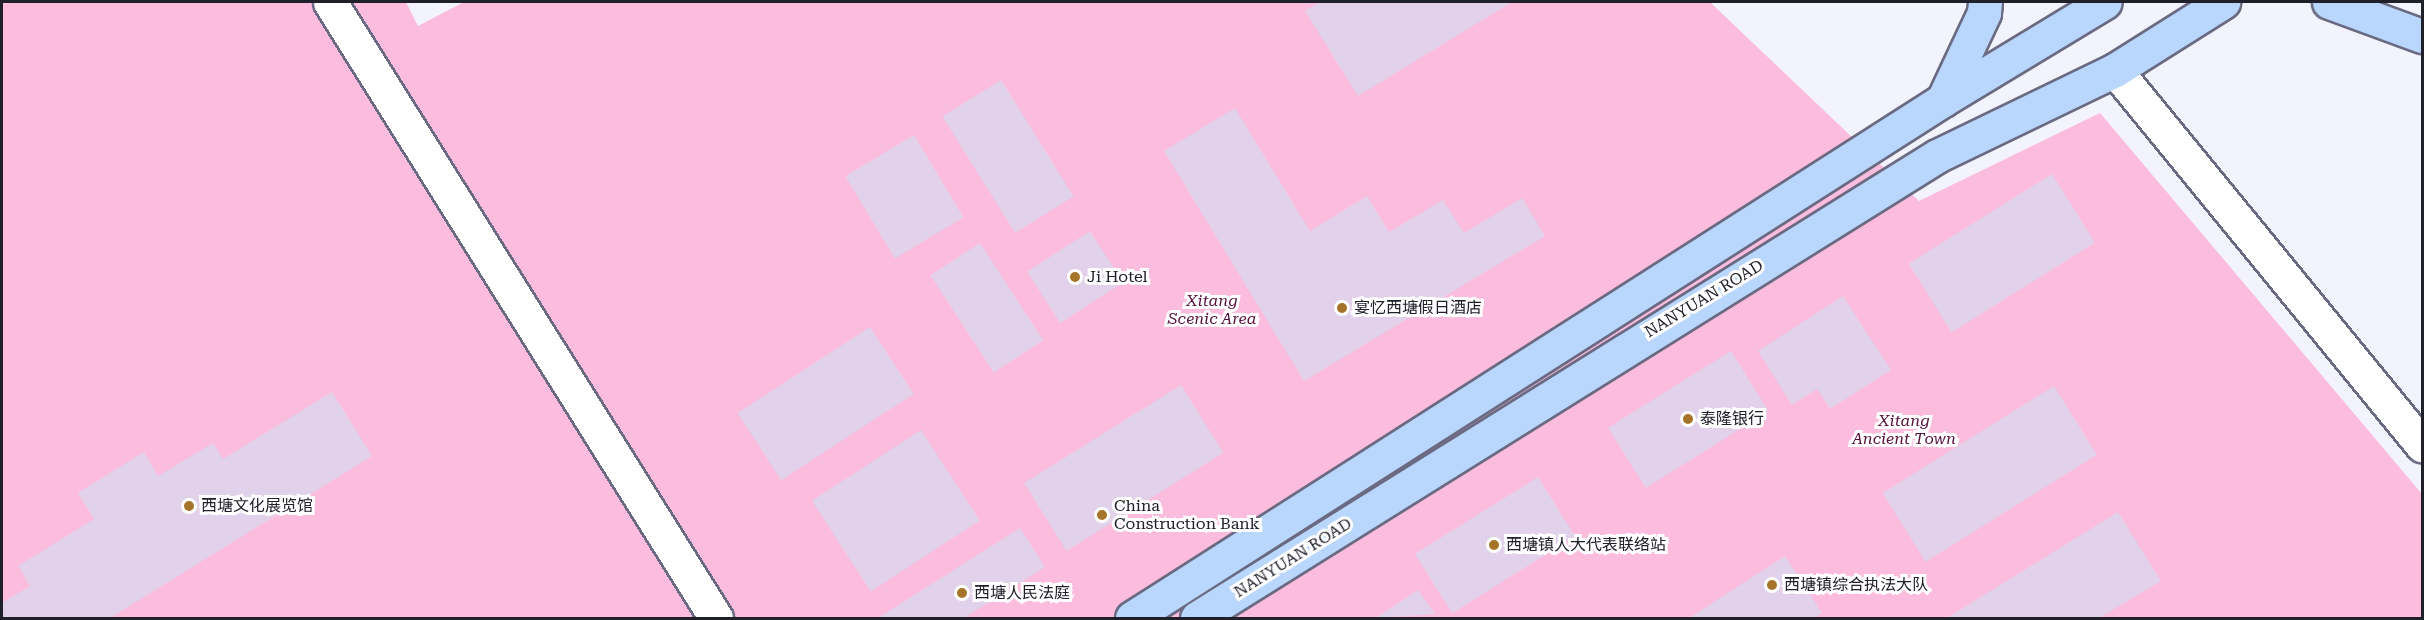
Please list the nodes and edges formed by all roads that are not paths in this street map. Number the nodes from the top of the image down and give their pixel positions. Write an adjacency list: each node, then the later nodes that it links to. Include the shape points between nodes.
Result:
1 (330, 2): 11 (street)
2 (1985, 2): 8 (main road, via 1984,13)
3 (2105, 2): 8 (main road)
4 (2223, 2): 7 (main road, NANYUAN ROAD)
5 (2329, 2): 6 (main road)
6 (2422, 36)
7 (2115, 70): 9 (street); 10 (main road, NANYUAN ROAD, via 1937,156)
8 (1943, 100): 12 (main road)
9 (2422, 445)
10 (1211, 615)
11 (716, 618)
12 (1132, 618)

